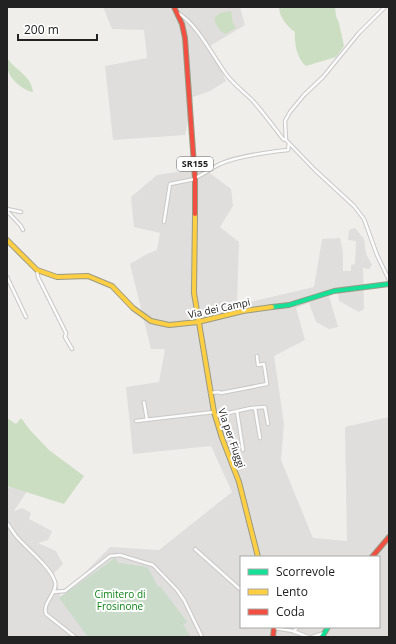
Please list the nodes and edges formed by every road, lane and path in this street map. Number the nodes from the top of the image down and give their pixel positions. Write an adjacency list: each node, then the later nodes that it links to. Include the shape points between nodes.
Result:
1 (174, 7): 3 (main road, SR155)
2 (385, 7): 4 (street, via 290,112 285,121)
3 (177, 13): 4 (street, via 195,30 237,87 252,100); 6 (main road, SR155, via 185,38)
4 (286, 140): 5 (street)
5 (289, 143): 6 (street, via 288,150 220,164); 14 (street, via 354,206 364,219)
6 (195, 179): 9 (street, via 169,185); 17 (main road, SR155, via 194,293)
7 (7, 210): 8 (street); 10 (street)
8 (21, 212)
9 (164, 222)
10 (23, 230)
11 (7, 240): 12 (main road, Via dei Campi)
12 (37, 270): 17 (main road, Via dei Campi, via 56,277 88,276 112,286 133,308 151,321 169,325); 18 (street)
13 (7, 277): 16 (street)
14 (389, 280)
15 (389, 284): 17 (main road, Via dei Campi, via 334,291 288,305 243,311)
16 (26, 317)
17 (198, 322): 20 (main road, Via per Fiuggi / SR155)
18 (72, 349)
19 (257, 356): 20 (street, via 258,365 264,364 267,384)
20 (210, 393): 24 (main road, Via per Fiuggi / SR155)
21 (144, 402): 25 (street)
22 (255, 408): 23 (street); 27 (street, via 266,407); 28 (street)
23 (237, 411): 24 (street); 29 (street)
24 (215, 414): 25 (street); 33 (main road, Via per Fiuggi / SR155, via 239,482)
25 (147, 420): 26 (street)
26 (136, 421)
27 (268, 424)
28 (260, 438)
29 (243, 450)
30 (7, 523): 35 (street, via 50,573)
31 (389, 536): 34 (main road)
32 (195, 549): 36 (street)
33 (258, 556)
34 (373, 556)
35 (55, 585): 37 (street); 38 (street)
36 (240, 589)
37 (59, 591): 38 (street); 44 (street, via 65,591 110,556 120,555 146,562 153,565 177,590)
38 (53, 592): 43 (street, via 45,607 46,614)
39 (278, 628): 42 (street)
40 (296, 628): 42 (street)
41 (327, 629): 46 (street); 47 (main road)
42 (294, 632): 45 (street)
43 (75, 637)
44 (202, 637)
45 (308, 637): 46 (street)
46 (312, 637)
47 (323, 637)

